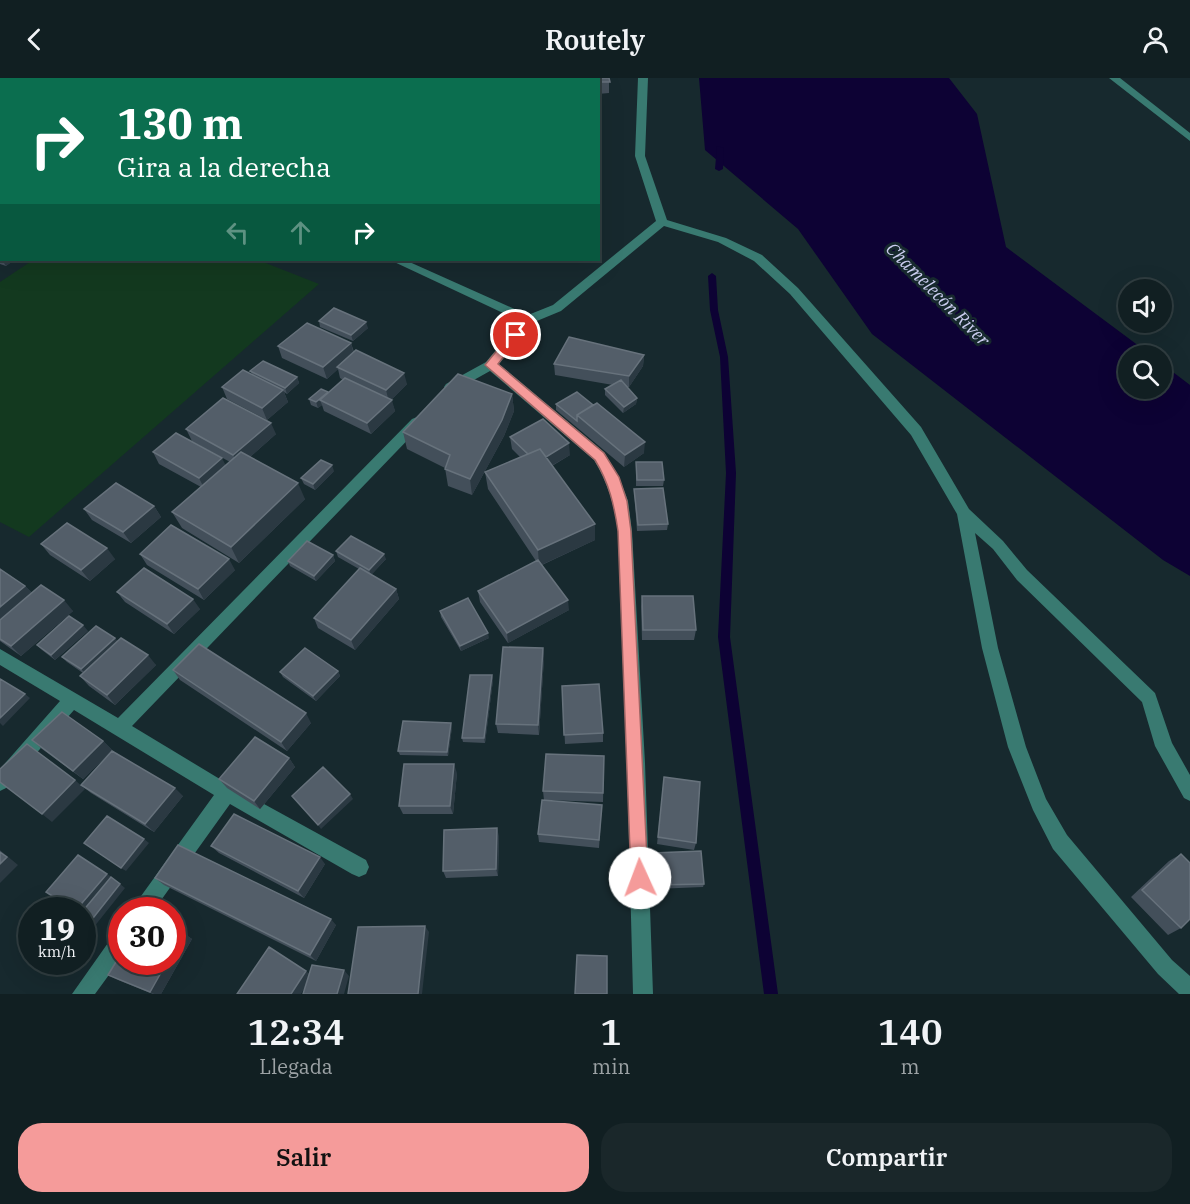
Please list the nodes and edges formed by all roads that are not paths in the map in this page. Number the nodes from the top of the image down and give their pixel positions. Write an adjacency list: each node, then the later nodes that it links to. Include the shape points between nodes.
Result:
1 (643, 78): 4 (street, via 640,156)
2 (1114, 78): 3 (street)
3 (1190, 138)
4 (662, 222): 6 (street, via 557,308); 8 (street, via 722,240 758,258 794,291 916,431)
5 (398, 261): 6 (street)
6 (528, 320): 7 (street)
7 (491, 365): 11 (street, via 453,384); 20 (street, via 599,456 621,501 636,763)
8 (963, 513): 13 (street, via 1149,698 1164,746); 18 (street, via 990,648 1017,747 1039,804 1060,842 1103,895)
9 (0, 656): 10 (street)
10 (73, 699): 11 (street); 12 (street)
11 (120, 727): 14 (street)
12 (0, 782)
13 (1190, 792)
14 (227, 794): 15 (street); 16 (street)
15 (359, 867)
16 (152, 897)
17 (108, 959): 19 (street)
18 (1190, 990)
19 (82, 994)
20 (643, 994)

